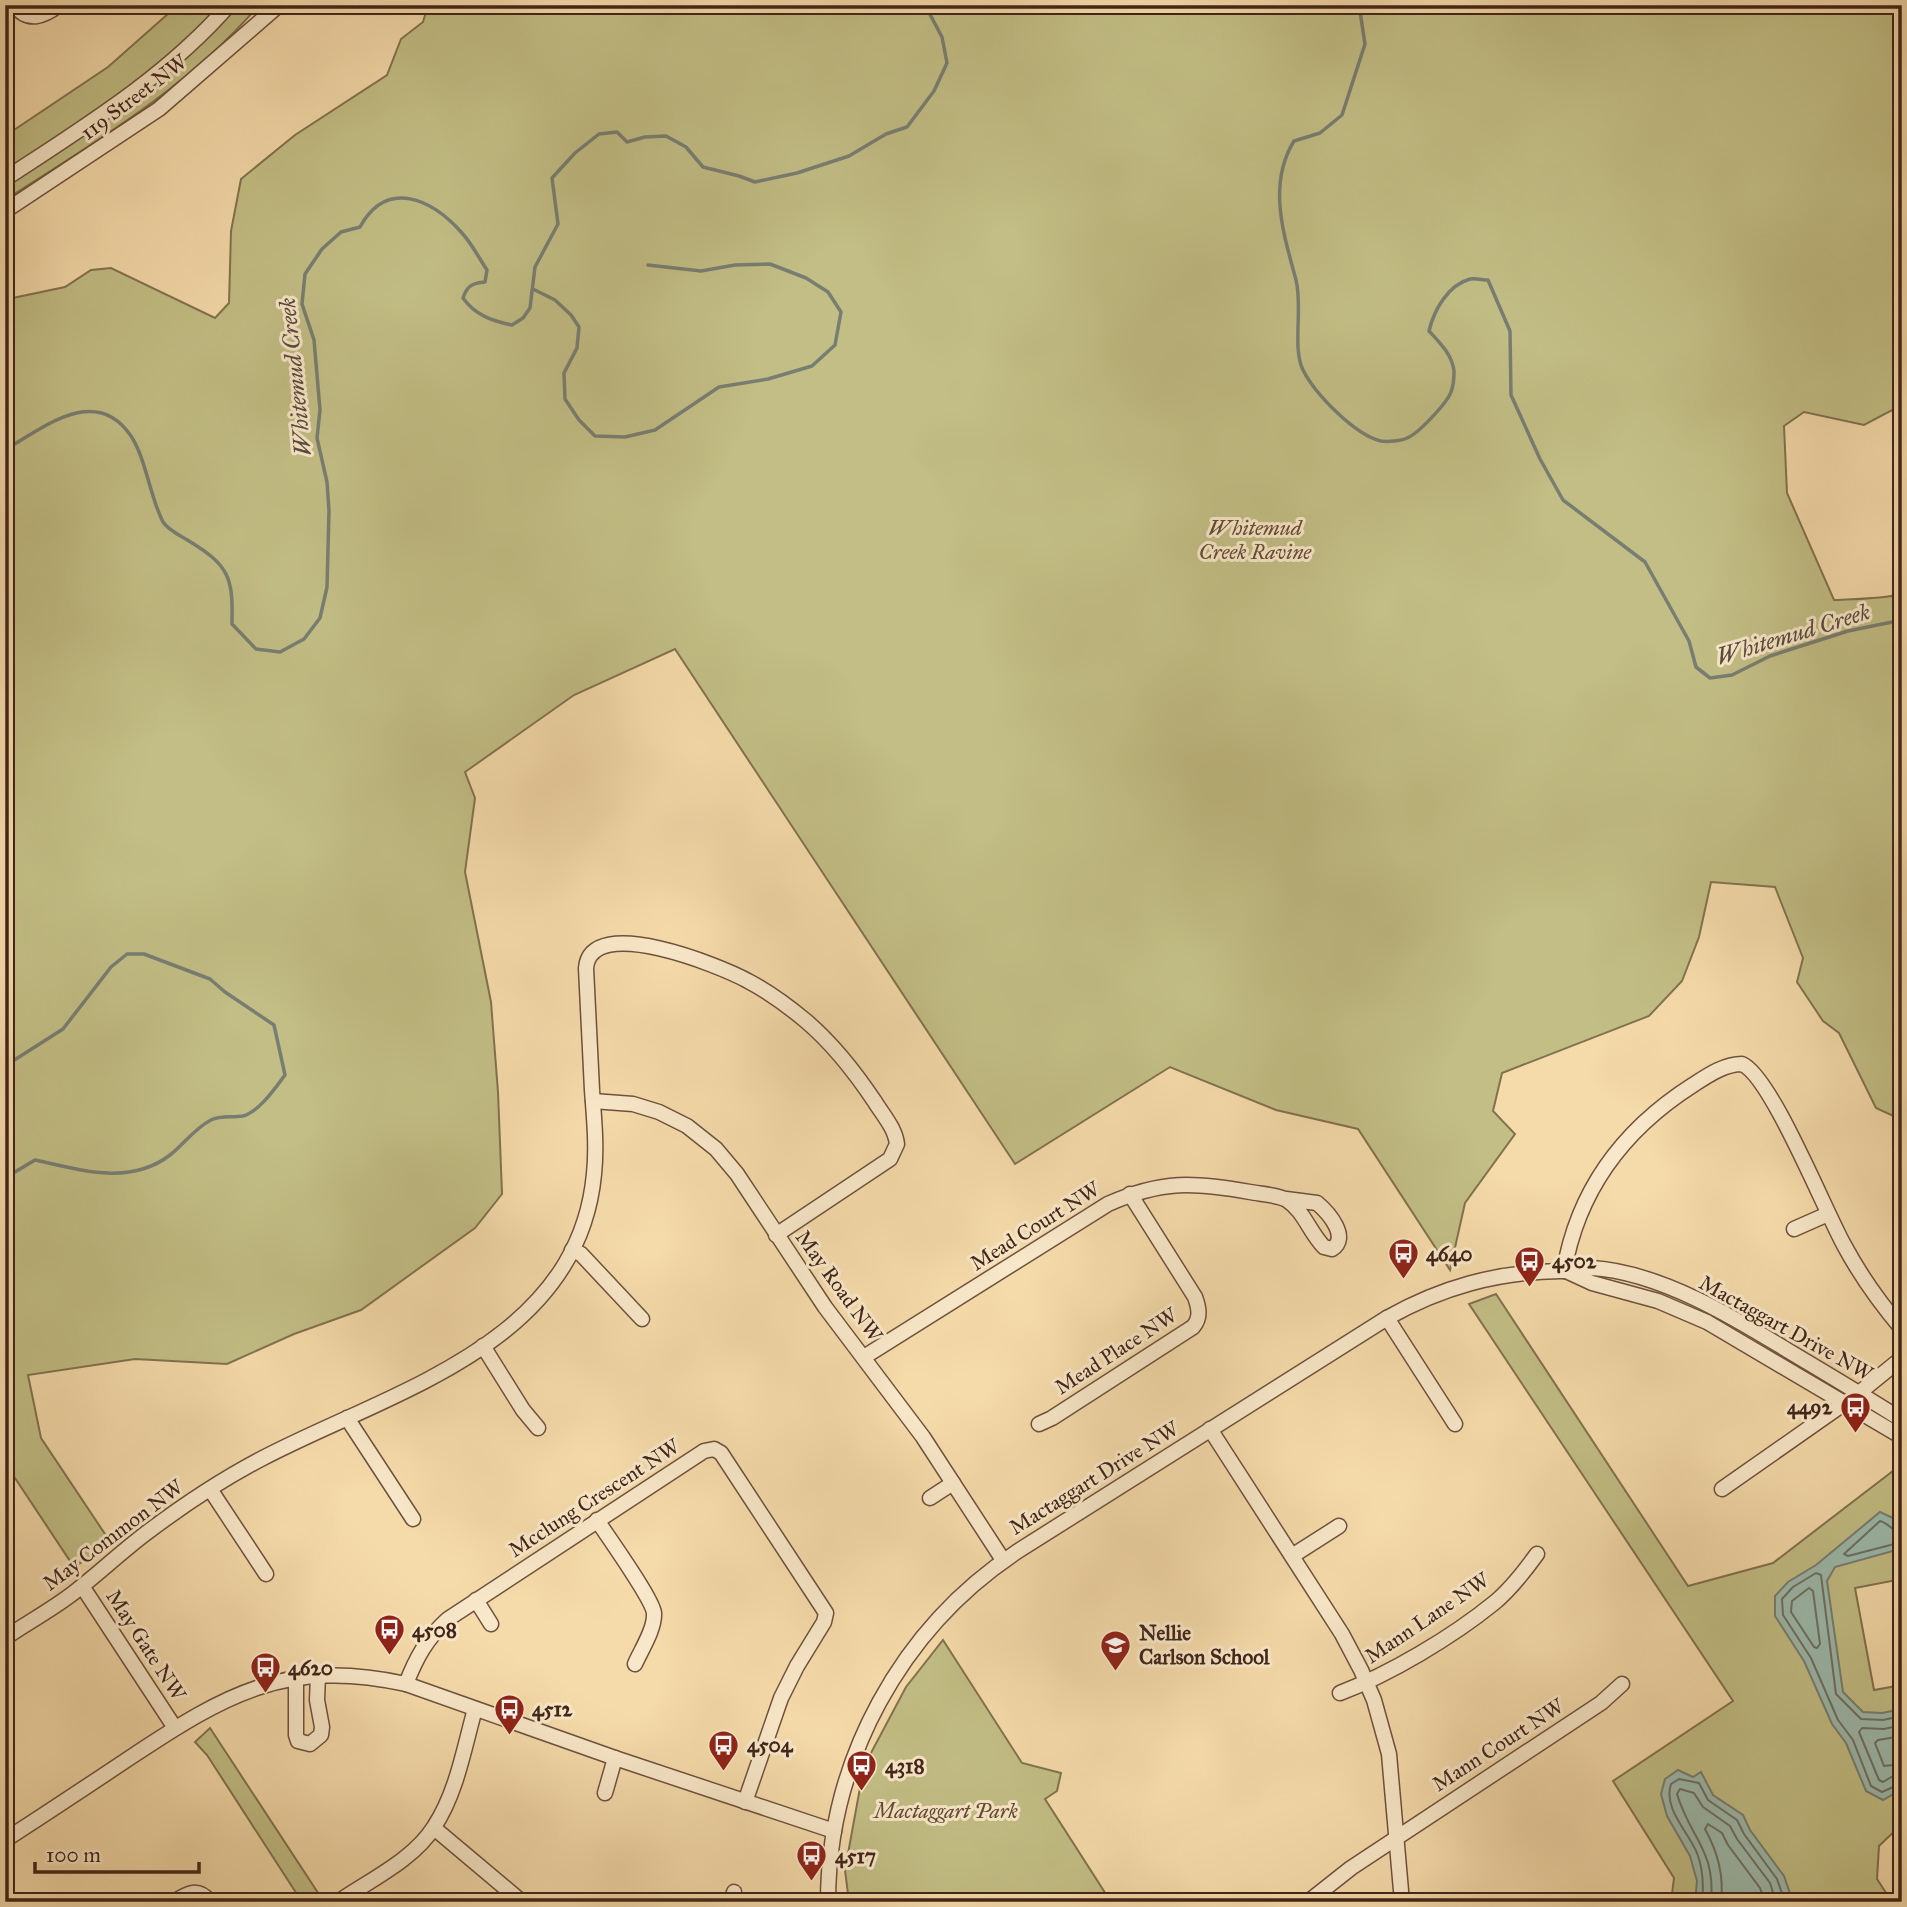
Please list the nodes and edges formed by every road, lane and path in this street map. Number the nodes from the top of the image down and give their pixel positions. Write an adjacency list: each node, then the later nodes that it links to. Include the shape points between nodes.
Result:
1 (14, 5): 2 (street, via 31,17)
2 (59, 5)
3 (229, 5): 5 (street, 119 Street NW, via 196,40 131,94)
4 (279, 5): 6 (street, 119 Street NW, via 159,109)
5 (5, 179)
6 (5, 211)
7 (593, 1101): 12 (street, May Road NW, via 645,1107 695,1132 728,1163); 12 (street, May Common NW, via 586,968 591,954 601,946 632,945 685,955 747,981 792,1010 851,1068 891,1127 897,1144 887,1162); 13 (street, May Common NW, via 593,1185)
8 (1130, 1194): 9 (street, Mead Court NW, via 1189,1183); 19 (street, Mead Court NW, via 1108,1203); 25 (street, Mead Place NW, via 1195,1297 1198,1318 1193,1327)
9 (1286, 1199)
10 (1828, 1214): 11 (street); 14 (street, via 1778,1110 1751,1069 1736,1064 1714,1072 1663,1105 1621,1146 1577,1219); 17 (street, via 1861,1275)
11 (1794, 1229)
12 (776, 1235): 19 (street, May Road NW)
13 (572, 1250): 16 (street); 18 (street, May Common NW, via 529,1310)
14 (1564, 1271): 15 (street, Mactaggart Drive NW, via 1520,1272 1477,1280); 21 (street, Mactaggart Drive NW, via 1593,1268 1615,1272 1693,1298 1751,1327); 22 (street, Mactaggart Drive NW, via 1707,1322)
15 (1387, 1318): 26 (street); 28 (street, Mactaggart Drive NW)
16 (642, 1319)
17 (1902, 1329)
18 (483, 1346): 23 (street, May Common NW, via 423,1383); 27 (street)
19 (864, 1357): 30 (street, May Road NW)
20 (1902, 1358): 21 (street)
21 (1859, 1393): 22 (street); 24 (street, Mactaggart Drive NW)
22 (1845, 1403): 29 (street, Mactaggart Drive NW); 32 (street)
23 (346, 1418): 31 (street, May Common NW); 34 (street)
24 (1902, 1420)
25 (1039, 1424)
26 (1455, 1424)
27 (538, 1428)
28 (1210, 1429): 38 (street); 39 (street, Mactaggart Drive NW)
29 (1902, 1437)
30 (953, 1483): 33 (street); 39 (street, May Road NW)
31 (210, 1489): 40 (street, May Common NW); 41 (street, May Common NW, via 146,1533)
32 (1722, 1489)
33 (930, 1498)
34 (414, 1519)
35 (597, 1520): 42 (street, Mcclung Crescent NW); 45 (street, via 654,1614); 56 (street, Mcclung Crescent NW, via 704,1451 717,1450 826,1613 782,1698)
36 (1339, 1526): 38 (street)
37 (1537, 1555): 48 (street, Mann Lane NW, via 1494,1603)
38 (1292, 1556): 48 (street)
39 (1003, 1560): 58 (street, Mactaggart Drive NW, via 941,1616 884,1692 858,1745)
40 (266, 1574)
41 (82, 1586): 44 (street, May Common NW); 53 (street, May Gate NW)
42 (476, 1601): 43 (street); 49 (street, Mcclung Crescent NW, via 430,1637)
43 (491, 1624)
44 (5, 1638)
45 (635, 1664)
46 (318, 1675): 47 (street); 47 (street, via 322,1727 321,1735 310,1744 298,1741 296,1735); 49 (street, via 356,1675)
47 (296, 1678): 53 (street, via 235,1695)
48 (1367, 1683): 51 (street, Mann Lane NW); 59 (street, via 1389,1754)
49 (405, 1684): 52 (street)
50 (1622, 1684): 59 (street, Mann Court NW, via 1601,1703)
51 (1340, 1693)
52 (475, 1709): 54 (street); 57 (street, via 454,1783)
53 (176, 1728): 60 (street)
54 (615, 1758): 55 (street); 56 (street)
55 (605, 1793)
56 (745, 1802): 58 (street)
57 (434, 1828): 61 (street, via 393,1866); 64 (street)
58 (834, 1831): 65 (street, Mactaggart Drive NW)
59 (1395, 1838): 66 (street, Mann Court NW); 67 (street)
60 (5, 1840)
61 (341, 1900)
62 (174, 1902): 63 (street, via 199,1892)
63 (210, 1902)
64 (522, 1902)
65 (828, 1902)
66 (1308, 1902)
67 (1402, 1902)

